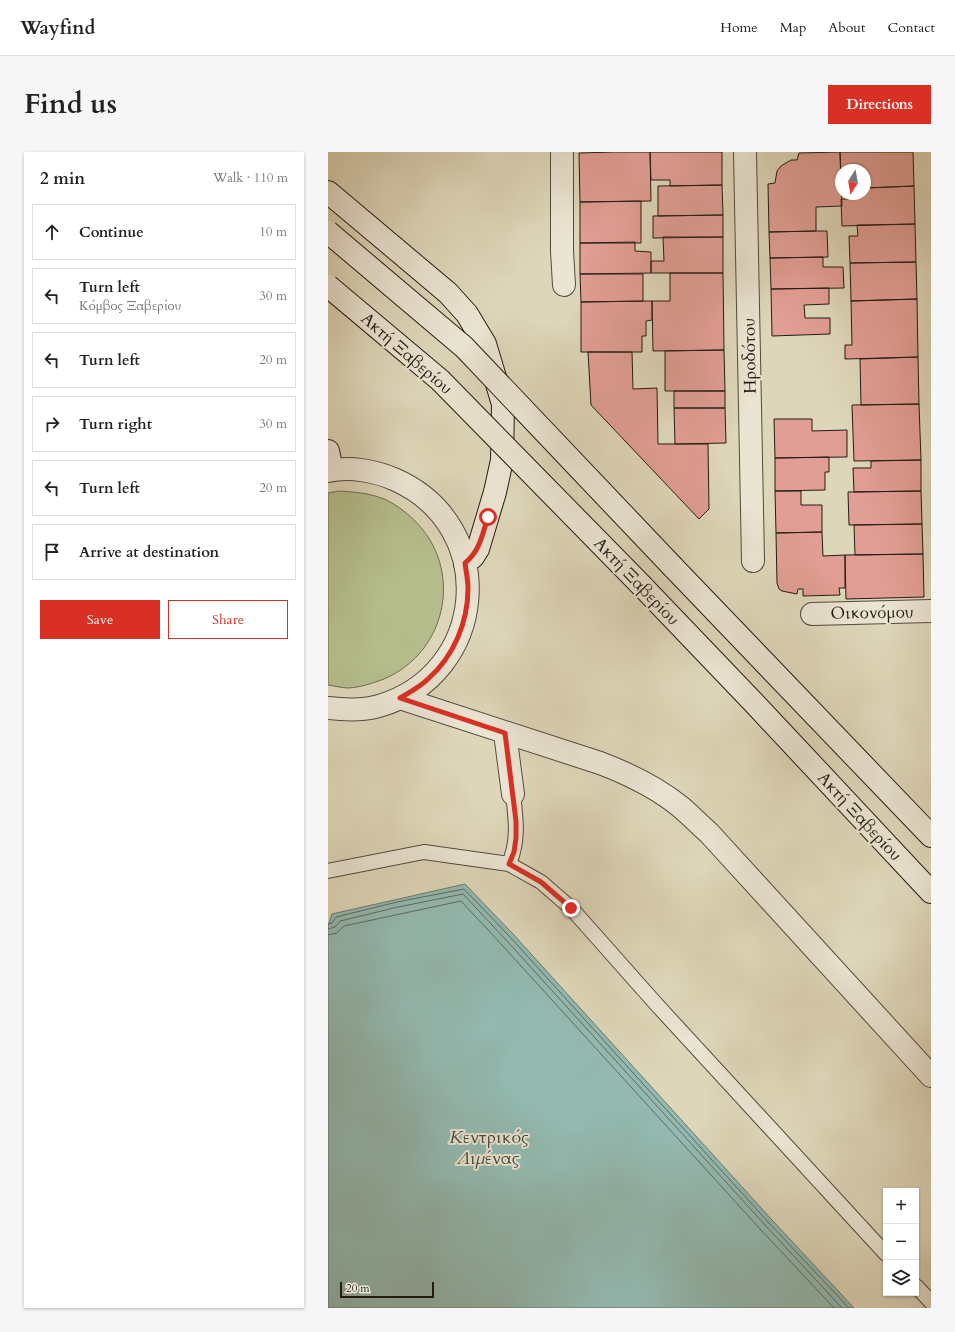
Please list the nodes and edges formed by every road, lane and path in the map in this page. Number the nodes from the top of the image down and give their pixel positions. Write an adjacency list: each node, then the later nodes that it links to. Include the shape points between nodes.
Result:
1 (562, 152): 5 (main road)
2 (745, 152): 8 (main road, Ηροδότου)
3 (328, 192): 9 (main road, via 448,293 467,314 485,344 503,404 502,460 478,549)
4 (328, 232): 16 (main road, Ακτή Ξαβερίου, bridge, via 464,347)
5 (564, 285)
6 (328, 286): 19 (main road, Ακτή Ξαβερίου, bridge, via 440,380 756,704)
7 (329, 464): 9 (main road, via 386,476 407,485 421,495 443,515 461,548)
8 (753, 561)
9 (465, 563): 12 (main road, via 468,587 466,617 456,643 443,664 429,679)
10 (931, 611): 11 (main road, Οικονόμου)
11 (812, 614)
12 (400, 698): 13 (main road, via 378,706 358,709); 14 (main road)
13 (328, 708)
14 (505, 733): 15 (main road); 20 (main road, via 563,750 625,773 657,790 681,807 709,834)
15 (513, 794): 17 (lane, via 516,838)
16 (931, 836)
17 (509, 864): 18 (lane, via 424,852); 21 (lane, via 541,882 571,908)
18 (328, 871)
19 (931, 892)
20 (931, 1076)
21 (883, 1251)
22 (919, 1289): 23 (lane)
23 (931, 1302)

